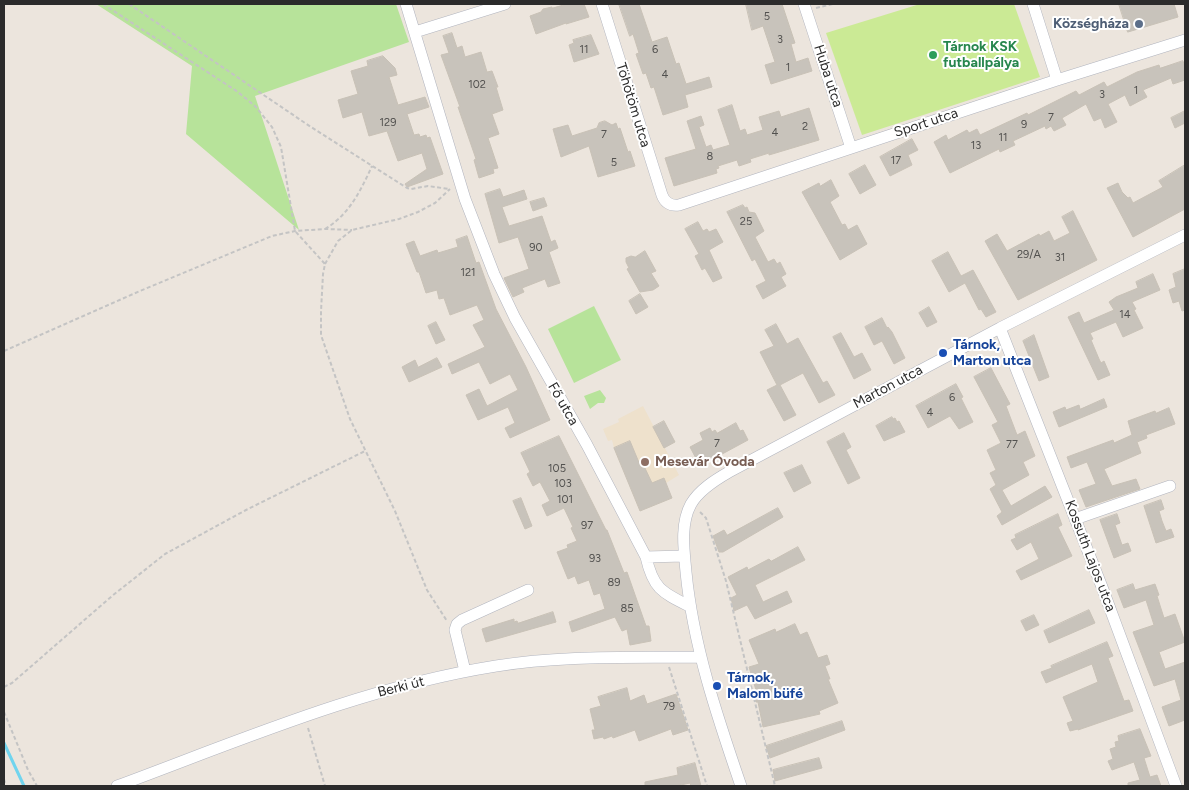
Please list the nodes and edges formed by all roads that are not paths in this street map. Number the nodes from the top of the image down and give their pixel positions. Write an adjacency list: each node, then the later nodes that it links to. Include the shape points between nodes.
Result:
1 (406, 4): 6 (street, Fő utca)
2 (505, 4): 6 (street)
3 (602, 4): 10 (street, Töhötöm utca, via 662,195)
4 (1033, 4): 8 (street)
5 (805, 7): 9 (street, Huba utca)
6 (415, 32): 16 (street, Fő utca, via 465,199 494,274)
7 (1185, 40): 8 (street, Sport utca)
8 (1057, 80): 9 (street, Sport utca)
9 (851, 148): 10 (street, Sport utca, via 679,205)
10 (668, 203)
11 (1185, 235): 12 (street, Marton utca)
12 (1000, 328): 14 (street, Kossuth Lajos utca); 15 (street, Marton utca, via 711,483 692,503 686,516)
13 (1170, 486): 14 (street)
14 (1075, 519): 23 (street, Kossuth Lajos utca)
15 (684, 556): 16 (street); 18 (street, Marton utca)
16 (646, 557): 18 (street, Fő utca, via 654,582 662,592)
17 (528, 590): 20 (street, via 457,624 455,630)
18 (689, 606): 19 (street)
19 (700, 657): 20 (street, Berki út, via 563,659); 22 (street)
20 (465, 671): 21 (street, Berki út, via 372,694 304,716)
21 (116, 786)
22 (741, 786)
23 (1176, 786)

